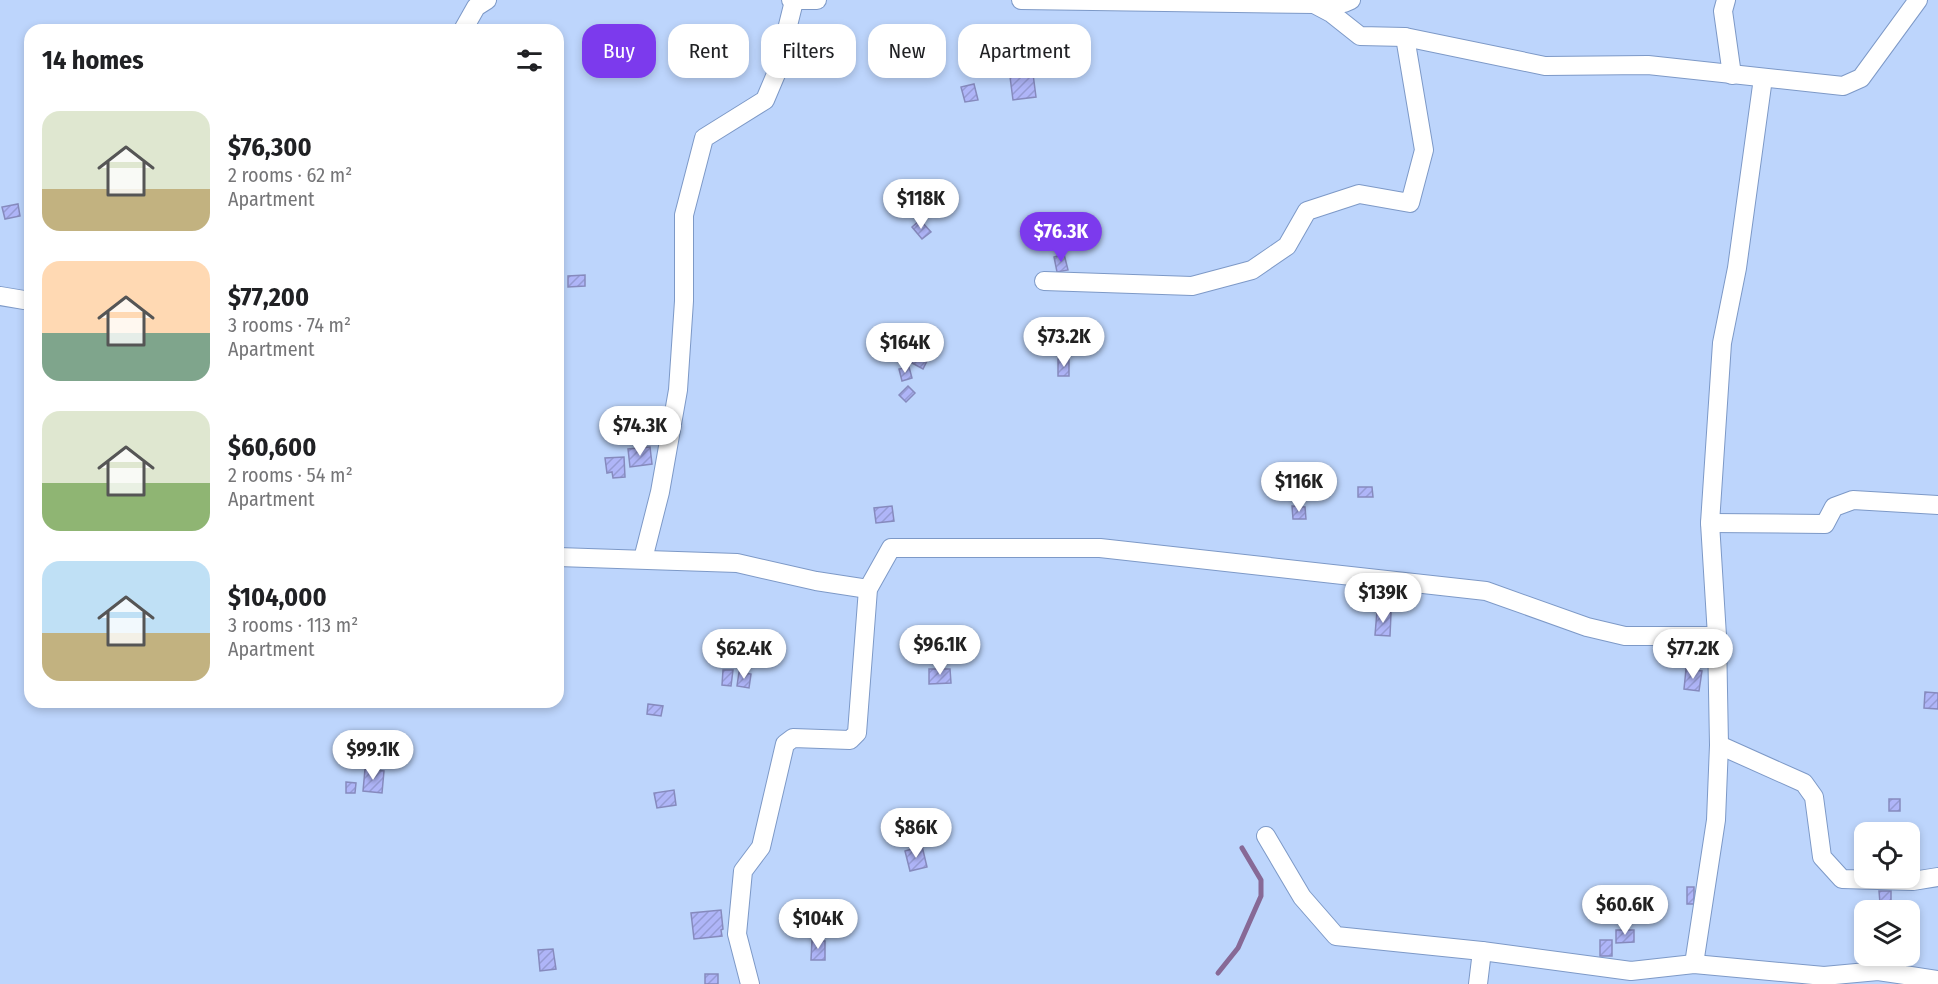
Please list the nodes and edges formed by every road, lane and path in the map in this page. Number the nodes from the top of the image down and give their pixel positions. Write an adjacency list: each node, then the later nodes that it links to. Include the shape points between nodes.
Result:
1 (488, 0): 9 (street, via 476,7)
2 (817, 0): 7 (street)
3 (1021, 0): 8 (street)
4 (1351, 0): 8 (street)
5 (1726, 0): 11 (street, via 1723,11)
6 (1918, 0): 12 (street, via 1861,78 1843,86)
7 (793, 1): 19 (street, via 776,74 765,100 704,138 684,215 678,390 660,492)
8 (1314, 4): 10 (street, via 1360,36)
9 (467, 24)
10 (1405, 37): 11 (street, via 1545,66 1648,65); 13 (street, via 1424,150 1410,203 1359,194 1307,212 1287,246 1252,270 1192,286)
11 (1732, 75): 12 (street)
12 (1763, 78): 17 (street, via 1737,268 1722,343)
13 (1044, 280)
14 (0, 296): 15 (street)
15 (24, 300)
16 (1938, 505): 17 (street, via 1853,500 1834,507 1825,524)
17 (1710, 523): 21 (street)
18 (564, 557): 19 (street)
19 (643, 559): 20 (street, via 737,563)
20 (868, 589): 21 (street, via 891,548 1100,548 1486,591 1587,627 1625,636); 29 (street, via 857,733 850,740 793,738 785,744 761,847 743,871 736,934)
21 (1717, 636): 22 (street)
22 (1719, 745): 24 (street, via 1804,783 1814,797 1822,857 1842,879 1913,881); 26 (street, via 1716,820)
23 (1266, 836): 25 (street, via 1302,897 1336,936)
24 (1938, 877)
25 (1482, 951): 26 (street, via 1631,970); 30 (street)
26 (1694, 964): 27 (street)
27 (1823, 980): 28 (street, via 1878,971)
28 (1938, 980)
29 (750, 984)
30 (1479, 984)

